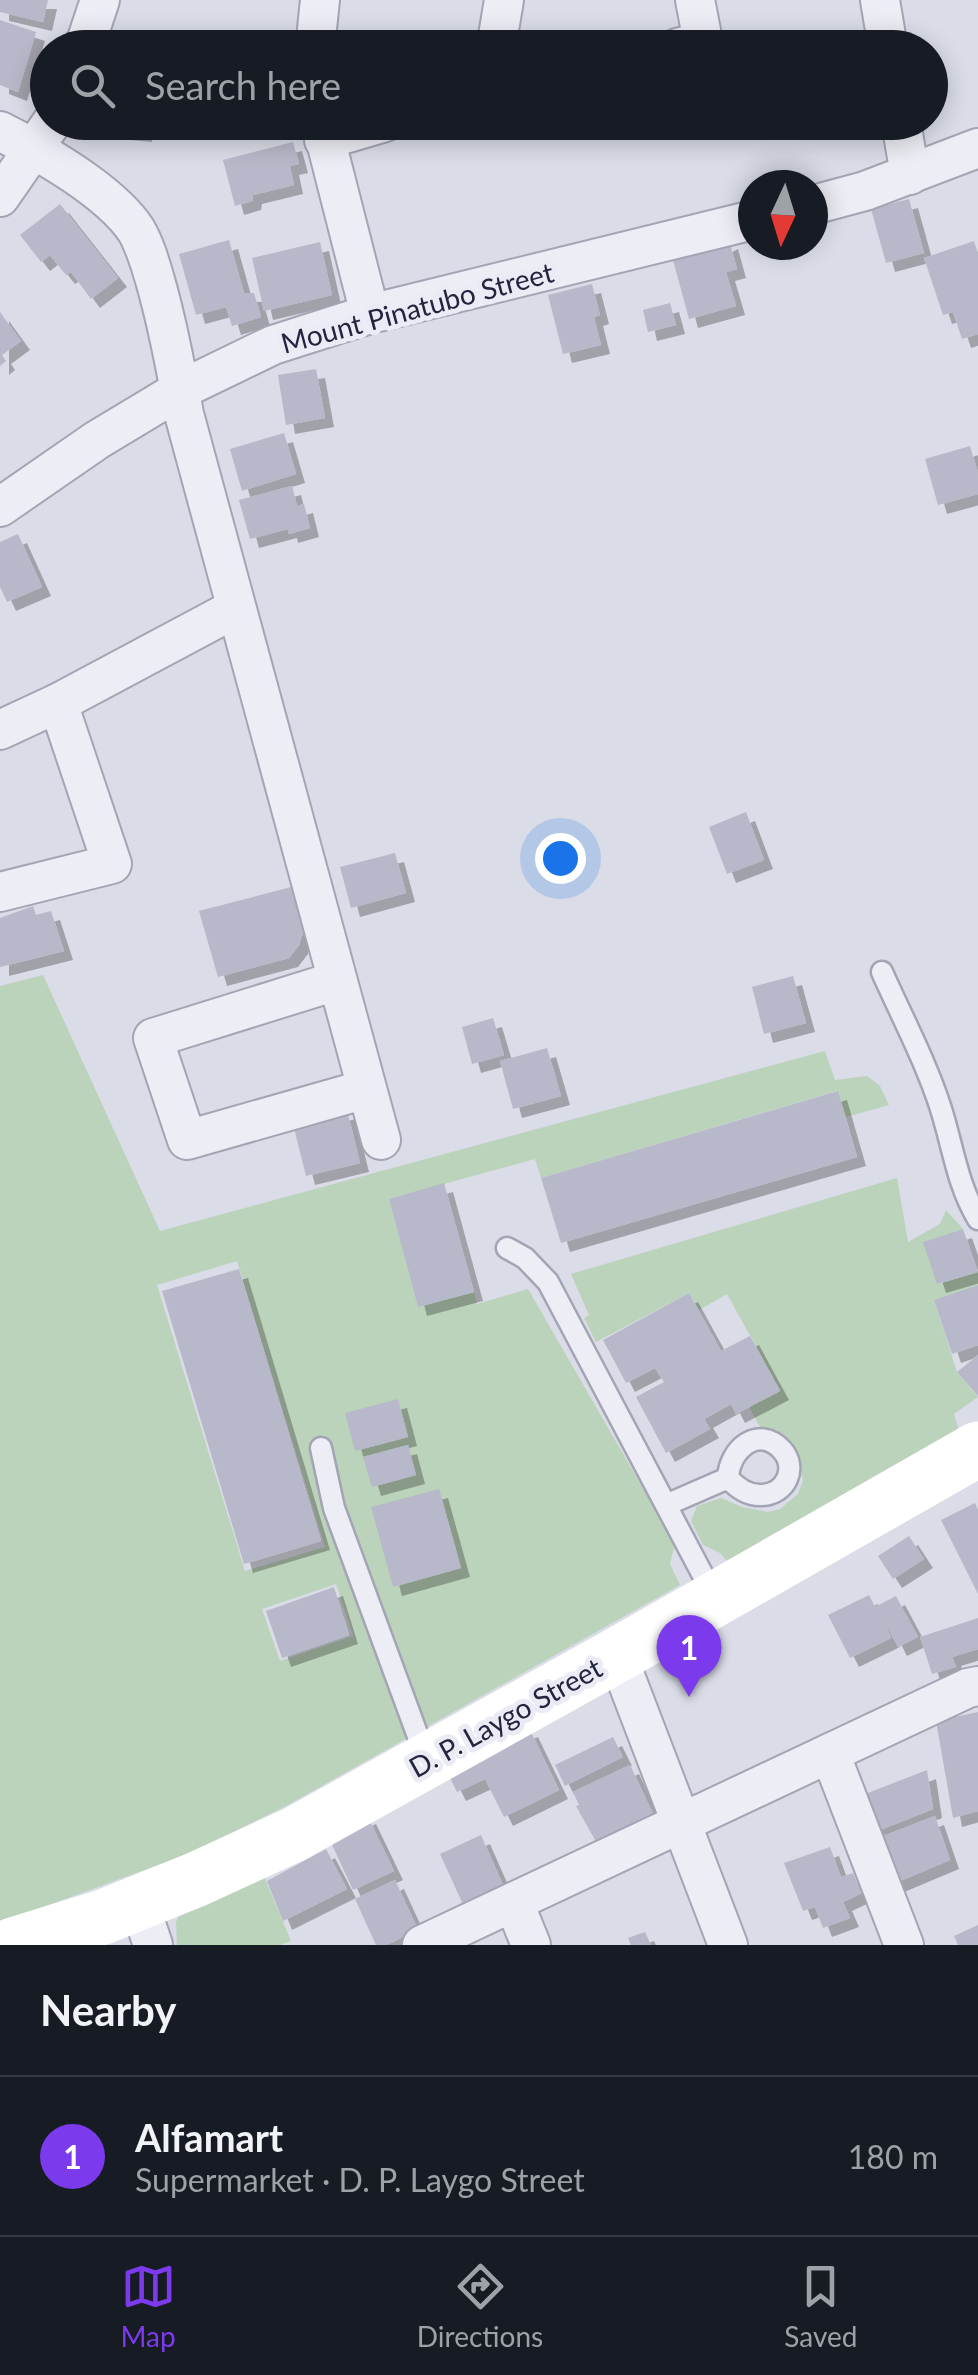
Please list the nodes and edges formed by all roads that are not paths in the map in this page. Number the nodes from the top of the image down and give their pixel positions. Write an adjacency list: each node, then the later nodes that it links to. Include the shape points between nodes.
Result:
1 (100, 0): 6 (street)
2 (320, 0): 7 (street)
3 (504, 0): 8 (street)
4 (696, 0): 9 (street)
5 (880, 0): 10 (street)
6 (90, 30)
7 (316, 30)
8 (499, 30)
9 (702, 30)
10 (885, 30)
11 (0, 132): 12 (street)
12 (30, 136)
13 (40, 140): 19 (street)
14 (45, 140): 23 (street, via 136,230 171,333)
15 (324, 140): 22 (street)
16 (904, 140): 18 (street)
17 (978, 148): 18 (street)
18 (910, 175): 20 (street)
19 (0, 197)
20 (828, 200)
21 (738, 224): 22 (street, Mount Pinatubo Street)
22 (370, 314): 23 (street, Mount Pinatubo Street, via 274,346)
23 (180, 390): 24 (street, Mount Pinatubo Street); 25 (street)
24 (0, 507)
25 (236, 608): 26 (street); 30 (street)
26 (58, 704): 27 (street); 28 (street, via 112,864)
27 (0, 730)
28 (0, 892)
29 (882, 972): 33 (lane, via 926,1071)
30 (336, 981): 31 (street); 31 (street, via 153,1038 187,1140)
31 (366, 1090): 32 (street)
32 (381, 1140)
33 (978, 1220)
34 (507, 1248): 38 (lane, via 548,1282)
35 (321, 1448): 43 (lane, via 334,1508)
36 (978, 1449): 39 (main road, D. P. Laygo Street)
37 (728, 1478): 38 (lane)
38 (666, 1504): 39 (lane)
39 (716, 1600): 40 (main road, D. P. Laygo Street)
40 (617, 1655): 43 (main road, D. P. Laygo Street); 44 (street)
41 (978, 1686): 42 (street)
42 (830, 1753): 44 (street); 51 (street)
43 (426, 1760): 46 (main road, D. P. Laygo Street)
44 (683, 1824): 45 (street); 50 (street)
45 (514, 1904): 48 (street); 49 (street)
46 (127, 1927): 47 (main road, D. P. Laygo Street)
47 (13, 1945)
48 (422, 1945)
49 (531, 1945)
50 (728, 1945)
51 (904, 1945)

